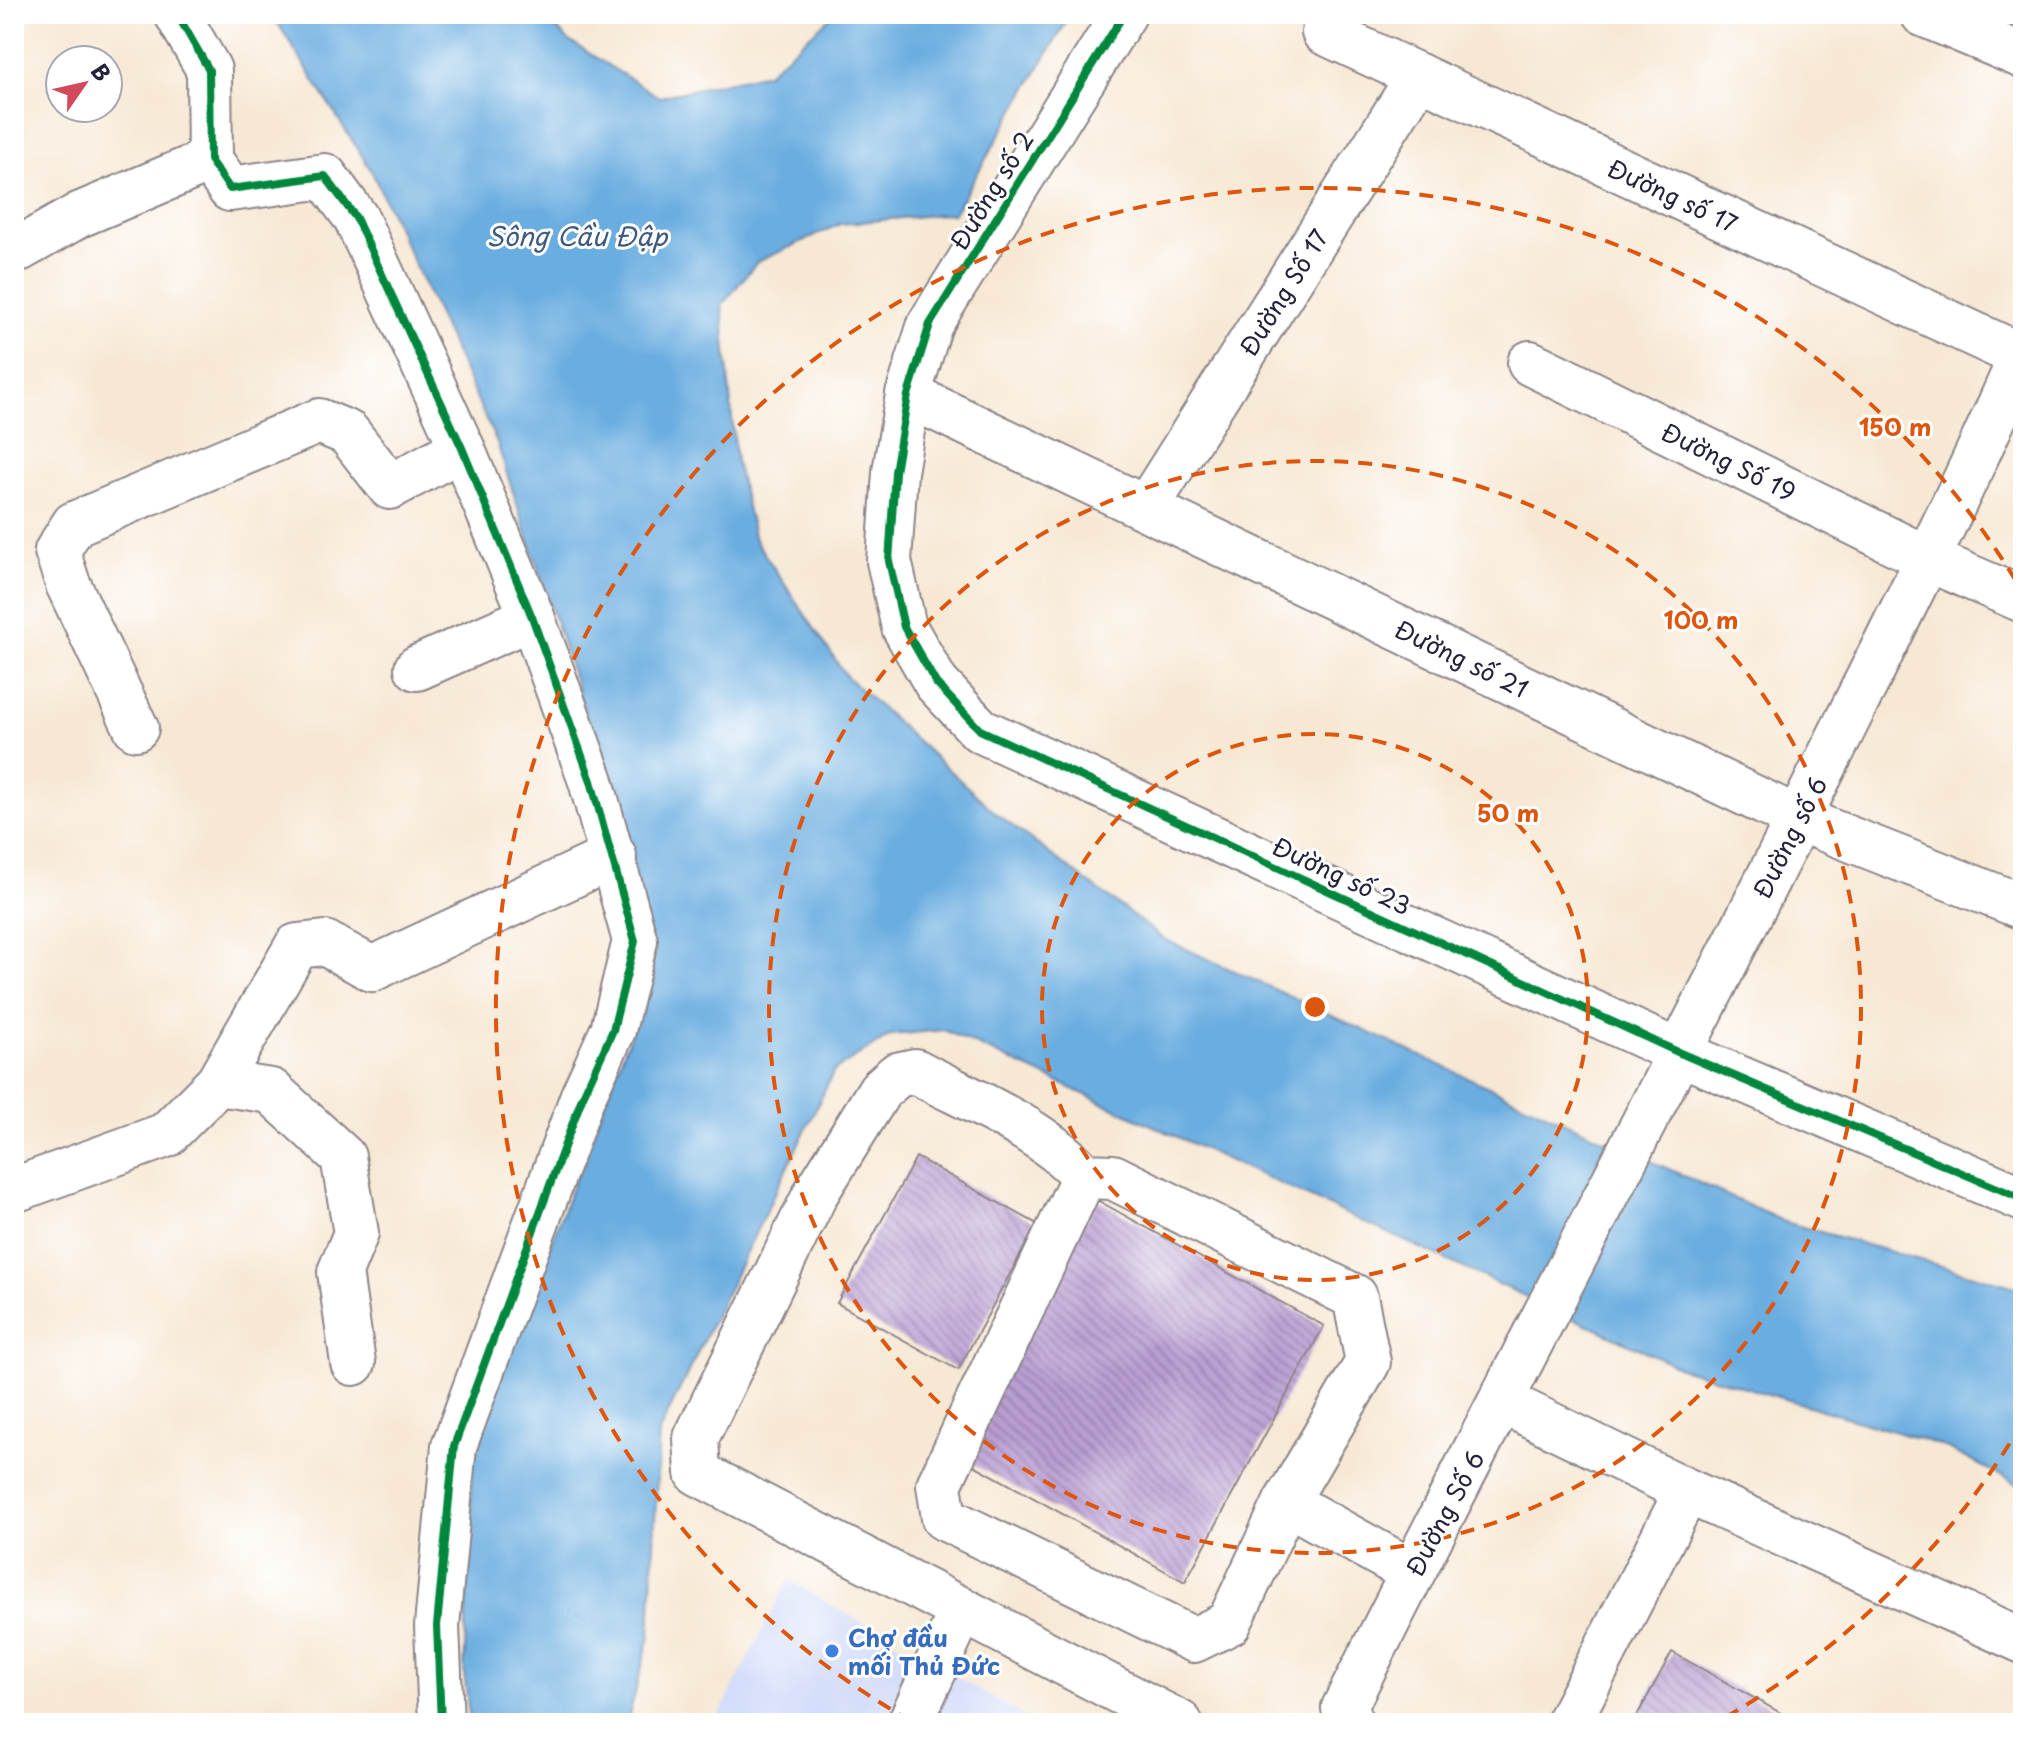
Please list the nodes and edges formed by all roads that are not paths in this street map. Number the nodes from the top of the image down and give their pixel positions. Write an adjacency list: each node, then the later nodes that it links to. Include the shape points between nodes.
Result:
1 (177, 14): 7 (street, via 209,70)
2 (1124, 14): 11 (street, Đường số 2, via 930,324)
3 (1923, 14): 5 (street)
4 (1324, 32): 6 (street, Đường số 17)
5 (2023, 56)
6 (1419, 76): 9 (street, Đường số 17); 13 (street, Đường Số 17)
7 (210, 160): 8 (street, via 79,215); 12 (street, via 230,189 325,176 356,218)
8 (14, 252)
9 (2022, 355): 14 (street, Đường số 6)
10 (1530, 363): 14 (street, Đường Số 19)
11 (908, 395): 13 (street, Đường số 21); 22 (street, Đường số 23, via 895,472 889,561 904,627 936,683 980,730)
12 (462, 448): 16 (street); 18 (street, via 390,487 348,433 319,421 74,524 57,551)
13 (1146, 508): 19 (street, Đường số 21)
14 (1928, 559): 15 (street, Đường Số 19); 19 (street, Đường số 6)
15 (2023, 600)
16 (532, 617): 17 (street); 20 (street)
17 (417, 668)
18 (136, 728)
19 (1799, 819): 21 (street, Đường số 21); 22 (street, Đường số 6)
20 (614, 856): 23 (street, via 372,969 325,943 297,946); 36 (street, via 635,941 613,1030 582,1098 454,1446 437,1626)
21 (2023, 907)
22 (1680, 1053): 26 (street, Đường số 23); 27 (street, Đường số 6)
23 (218, 1083): 25 (street, via 166,1135); 28 (street, via 271,1091 343,1157 356,1233 340,1272)
24 (1084, 1176): 31 (street, via 1113,1177 1355,1297 1368,1362); 31 (street, via 939,1485 944,1518 1194,1640 1229,1623); 33 (street, via 1040,1137 915,1071 897,1075 880,1090 816,1193 696,1438 698,1473)
25 (14, 1190)
26 (2023, 1199)
27 (1543, 1317): 29 (street, Đường Số 6)
28 (353, 1363)
29 (1502, 1401): 30 (street); 32 (street, Đường Số 6)
30 (1687, 1491): 34 (street); 39 (street)
31 (1286, 1502): 32 (street)
32 (1412, 1572): 35 (street, Đường Số 6)
33 (962, 1610): 37 (street); 38 (street)
34 (2023, 1641)
35 (1339, 1718)
36 (441, 1723)
37 (910, 1723)
38 (1180, 1723)
39 (1568, 1723)

